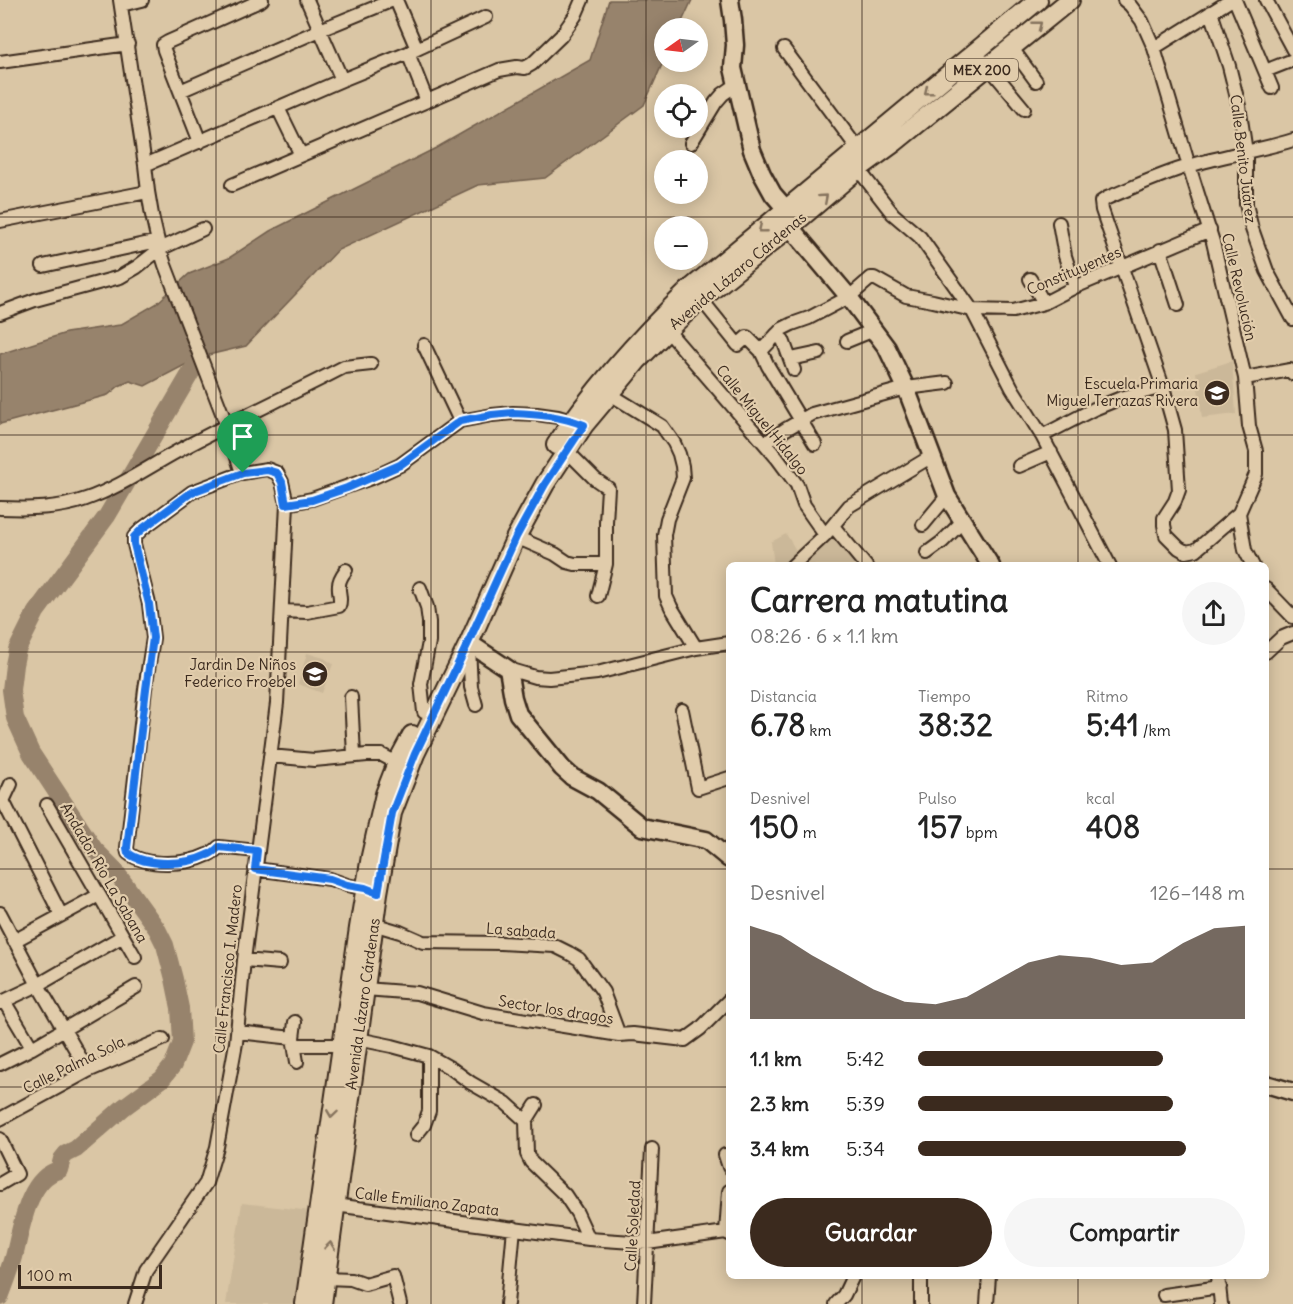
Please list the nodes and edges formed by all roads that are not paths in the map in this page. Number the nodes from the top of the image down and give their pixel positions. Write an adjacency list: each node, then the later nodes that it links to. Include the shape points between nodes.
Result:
1 (142, 0): 13 (street)
2 (262, 0): 31 (street, via 164,45)
3 (307, 0): 16 (street)
4 (394, 0): 16 (street); 22 (street)
5 (582, 0): 32 (street, via 561,36 532,64 499,70)
6 (730, 0): 29 (street)
7 (1038, 0): 23 (main road, Avenida Lázaro Cárdenas / MEX 200)
8 (1070, 0): 18 (main road, Avenida Lázaro Cárdenas / MEX 200, one-way to 8)
9 (1124, 0): 19 (street, Calle Revolución, via 1142,21)
10 (1231, 0): 14 (street)
11 (1235, 0): 26 (street)
12 (1266, 0): 21 (street)
13 (121, 3): 17 (street)
14 (1211, 12): 19 (street); 39 (street, Calle Benito Juárez, via 1229,66)
15 (486, 17): 22 (street)
16 (320, 30): 27 (street); 31 (street)
17 (128, 44): 25 (street); 41 (street)
18 (1011, 47): 23 (main road, Avenida Lázaro Cárdenas / MEX 200); 28 (street)
19 (1154, 48): 42 (street, Calle Revolución)
20 (784, 49): 38 (street)
21 (1293, 50)
22 (413, 51): 27 (street); 32 (street)
23 (982, 59): 34 (street); 38 (main road, Avenida Lázaro Cárdenas / MEX 200, one-way to 38); 43 (main road, Avenida Lázaro Cárdenas / MEX 200, via 895,142)
24 (1293, 60): 26 (street)
25 (0, 62)
26 (1265, 71): 30 (street)
27 (342, 80): 33 (street)
28 (1036, 81)
29 (736, 85): 37 (street, via 716,102); 46 (street, via 752,150)
30 (1272, 88)
31 (180, 92): 36 (street)
32 (427, 101): 40 (street)
33 (278, 108): 36 (street); 40 (street)
34 (1024, 109)
35 (1293, 140): 39 (street)
36 (200, 142): 41 (street)
37 (691, 143)
38 (858, 149): 46 (main road, Avenida Lázaro Cárdenas / MEX 200)
39 (1246, 152): 42 (street); 63 (street, Calle Benito Juárez, via 1246,204 1252,229 1267,271)
40 (301, 155): 44 (street)
41 (146, 165): 45 (street)
42 (1189, 166): 50 (street, Calle Revolución); 54 (street, via 1101,202)
43 (858, 169): 46 (main road, Avenida Lázaro Cárdenas / MEX 200, one-way to 43); 61 (street, via 893,214 920,237)
44 (232, 185)
45 (147, 192): 47 (street); 51 (street)
46 (788, 218): 57 (street); 58 (main road, Avenida Lázaro Cárdenas / MEX 200); 80 (main road, Avenida Lázaro Cárdenas / MEX 200, one-way to 80, via 689,290 667,311 620,361)
47 (0, 221)
48 (1059, 223): 56 (street)
49 (202, 229): 51 (street)
50 (1210, 230): 52 (street, Constituyentes); 73 (street, Calle Revolución)
51 (159, 245): 53 (street); 62 (street, via 137,267 120,277); 81 (street)
52 (1160, 250): 54 (street, Constituyentes); 60 (street)
53 (43, 266)
54 (1122, 267): 56 (street, Constituyentes); 75 (street)
55 (1030, 279): 59 (street)
56 (1075, 287): 59 (street, Constituyentes)
57 (849, 297): 61 (street, Constituyentes, via 874,278 906,296); 65 (street); 66 (street)
58 (701, 299): 64 (main road, Avenida Lázaro Cárdenas / MEX 200); 69 (street, via 738,344 747,337)
59 (1044, 303): 61 (street, Constituyentes, via 1013,311)
60 (1178, 305)
61 (972, 310): 82 (street)
62 (0, 313)
63 (1293, 319)
64 (667, 330): 77 (main road, Avenida Lázaro Cárdenas / MEX 200); 83 (street, Calle Miguel Hidalgo)
65 (874, 330): 67 (street); 76 (street)
66 (776, 335): 69 (street); 70 (street, via 783,340 792,365)
67 (847, 341)
68 (424, 345): 79 (street)
69 (761, 351): 78 (street)
70 (819, 353)
71 (371, 364): 81 (street, via 344,368)
72 (1293, 374): 73 (street, via 1283,370)
73 (1245, 378): 93 (street, Calle Revolución, via 1256,474)
74 (947, 383): 76 (street)
75 (1162, 387): 82 (street, via 1094,409); 93 (street, Calle Revolución, via 1175,430 1179,474 1179,490 1164,518 1166,535 1186,552 1196,550)
76 (906, 388): 78 (street); 87 (street)
77 (610, 394): 80 (main road, Avenida Lázaro Cárdenas / MEX 200); 114 (street, via 662,426 679,454 683,478 664,535 666,596)
78 (801, 420): 83 (street); 84 (street)
79 (460, 421): 80 (street, via 513,413); 91 (street, via 400,465 312,500)
80 (578, 423): 85 (main road, Avenida Lázaro Cárdenas / MEX 200); 120 (main road, Avenida Lázaro Cárdenas / MEX 200, via 549,456 526,493)
81 (227, 426): 89 (street); 92 (street, via 86,499 62,506)
82 (1042, 436): 86 (street)
83 (765, 443): 96 (street, Calle Miguel Hidalgo, via 797,485 804,505)
84 (815, 444)
85 (567, 451): 97 (main road, Avenida Lázaro Cárdenas / MEX 200); 104 (street, via 608,488)
86 (1051, 452): 88 (street); 102 (street)
87 (932, 456): 90 (street); 96 (street, via 849,506)
88 (1019, 466)
89 (243, 473): 91 (street, Calle Francisco I. Madero, via 277,473); 128 (street, via 192,492 134,537 153,638 127,848 132,857 164,863 182,863 219,847)
90 (947, 496): 94 (street); 95 (street)
91 (286, 504): 109 (street, Calle Francisco I. Madero)
92 (0, 508)
93 (1239, 513): 103 (street)
94 (963, 521): 98 (street); 101 (street)
95 (923, 525)
96 (829, 530): 99 (street); 100 (street, Calle Miguel Hidalgo)
97 (516, 537): 104 (street, via 567,562); 112 (main road, Avenida Lázaro Cárdenas / MEX 200)
98 (927, 553)
99 (796, 562)
100 (862, 562)
101 (984, 562)
102 (1108, 562)
103 (1251, 562)
104 (606, 564): 108 (street)
105 (346, 570): 109 (street, via 339,580 339,606 307,612)
106 (420, 588): 120 (street, via 429,622 421,684)
107 (1269, 592): 110 (street)
108 (598, 596)
109 (282, 611): 122 (street, Calle Francisco I. Madero)
110 (1293, 617)
111 (1293, 633): 115 (street)
112 (468, 643): 116 (street); 118 (street); 131 (main road, Avenida Lázaro Cárdenas / MEX 200, via 415,754 392,813)
113 (726, 643): 114 (street)
114 (696, 648): 116 (street, via 597,673 549,678)
115 (1269, 649)
116 (508, 669): 129 (street, via 518,714 572,777 598,791 642,827 706,840)
117 (351, 697): 121 (street)
118 (476, 705)
119 (682, 710): 124 (street, via 698,788)
120 (424, 712): 123 (main road, Avenida Lázaro Cárdenas / MEX 200)
121 (354, 755): 122 (street, via 314,760); 123 (street, via 382,755)
122 (270, 756): 128 (street, Calle Francisco I. Madero)
123 (397, 763): 131 (main road, Avenida Lázaro Cárdenas / MEX 200, via 385,794 371,856)
124 (726, 779)
125 (11, 784): 126 (street)
126 (2, 801): 134 (street)
127 (47, 805): 132 (street, Andador Río La Sabana)
128 (257, 851): 130 (street, Calle Francisco I. Madero)
129 (726, 857)
130 (255, 869): 131 (street, via 330,879); 139 (street, Calle Francisco I. Madero)
131 (371, 890): 135 (main road, Avenida Lázaro Cárdenas / MEX 200)
132 (99, 895): 134 (street); 136 (street, Andador Río La Sabana)
133 (0, 913): 137 (street)
134 (61, 915): 137 (street)
135 (366, 926): 143 (main road, Avenida Lázaro Cárdenas / MEX 200); 149 (street, La sabada, via 400,932 423,942 555,946 569,952 579,959 603,992); 152 (main road, Avenida Lázaro Cárdenas / MEX 200)
136 (123, 936): 138 (street, Andador Río La Sabana); 141 (street)
137 (14, 941): 141 (street)
138 (135, 957)
139 (244, 960): 140 (street); 148 (street, Calle Francisco I. Madero)
140 (280, 963)
141 (38, 984): 144 (street); 147 (street)
142 (136, 987): 147 (street)
143 (365, 989): 149 (street, Sector los dragos, via 417,993 483,1013); 152 (main road, Avenida Lázaro Cárdenas / MEX 200)
144 (2, 1002): 153 (street)
145 (726, 1003): 149 (street, Sector los dragos, via 685,1040)
146 (295, 1022): 151 (street)
147 (64, 1028): 153 (street); 157 (street)
148 (238, 1032): 151 (street); 178 (street, Calle Francisco I. Madero, via 217,1147 206,1184 146,1270)
149 (619, 1035)
150 (163, 1039): 157 (street, Calle Palma Sola)
151 (294, 1041): 152 (street); 155 (street)
152 (350, 1042): 154 (street, via 392,1046); 167 (main road, Avenida Lázaro Cárdenas / MEX 200); 179 (main road, Avenida Lázaro Cárdenas / MEX 200, one-way to 179)
153 (32, 1048): 156 (street)
154 (429, 1056): 162 (street, via 506,1103); 163 (street, via 429,1111)
155 (297, 1062)
156 (0, 1064)
157 (88, 1071): 161 (street, Calle Palma Sola)
158 (1269, 1085): 159 (street)
159 (1293, 1092)
160 (536, 1105): 162 (street)
161 (0, 1119)
162 (526, 1120): 170 (street, via 526,1154 565,1195)
163 (416, 1135)
164 (0, 1139): 166 (street, via 17,1174)
165 (652, 1149): 171 (street, Calle Soledad)
166 (0, 1184)
167 (335, 1205): 168 (street, Calle Emiliano Zapata); 172 (main road, Avenida Lázaro Cárdenas / MEX 200, one-way to 167)
168 (514, 1228): 170 (street, Calle Emiliano Zapata); 182 (street, Calle Emiliano Zapata)
169 (726, 1233): 171 (street, Calle Emiliano Zapata)
170 (589, 1239): 171 (street, Calle Emiliano Zapata)
171 (647, 1243): 183 (street, Calle Soledad)
172 (326, 1278): 180 (main road, Avenida Lázaro Cárdenas / MEX 200); 181 (street, via 365,1284 393,1276)
173 (851, 1279): 184 (street)
174 (921, 1279): 185 (street)
175 (989, 1279): 186 (street)
176 (1219, 1282): 177 (street); 187 (street)
177 (1164, 1295)
178 (135, 1304)
179 (305, 1304)
180 (322, 1304)
181 (400, 1304)
182 (507, 1304)
183 (644, 1304)
184 (836, 1304)
185 (921, 1304)
186 (987, 1304)
187 (1221, 1304)

